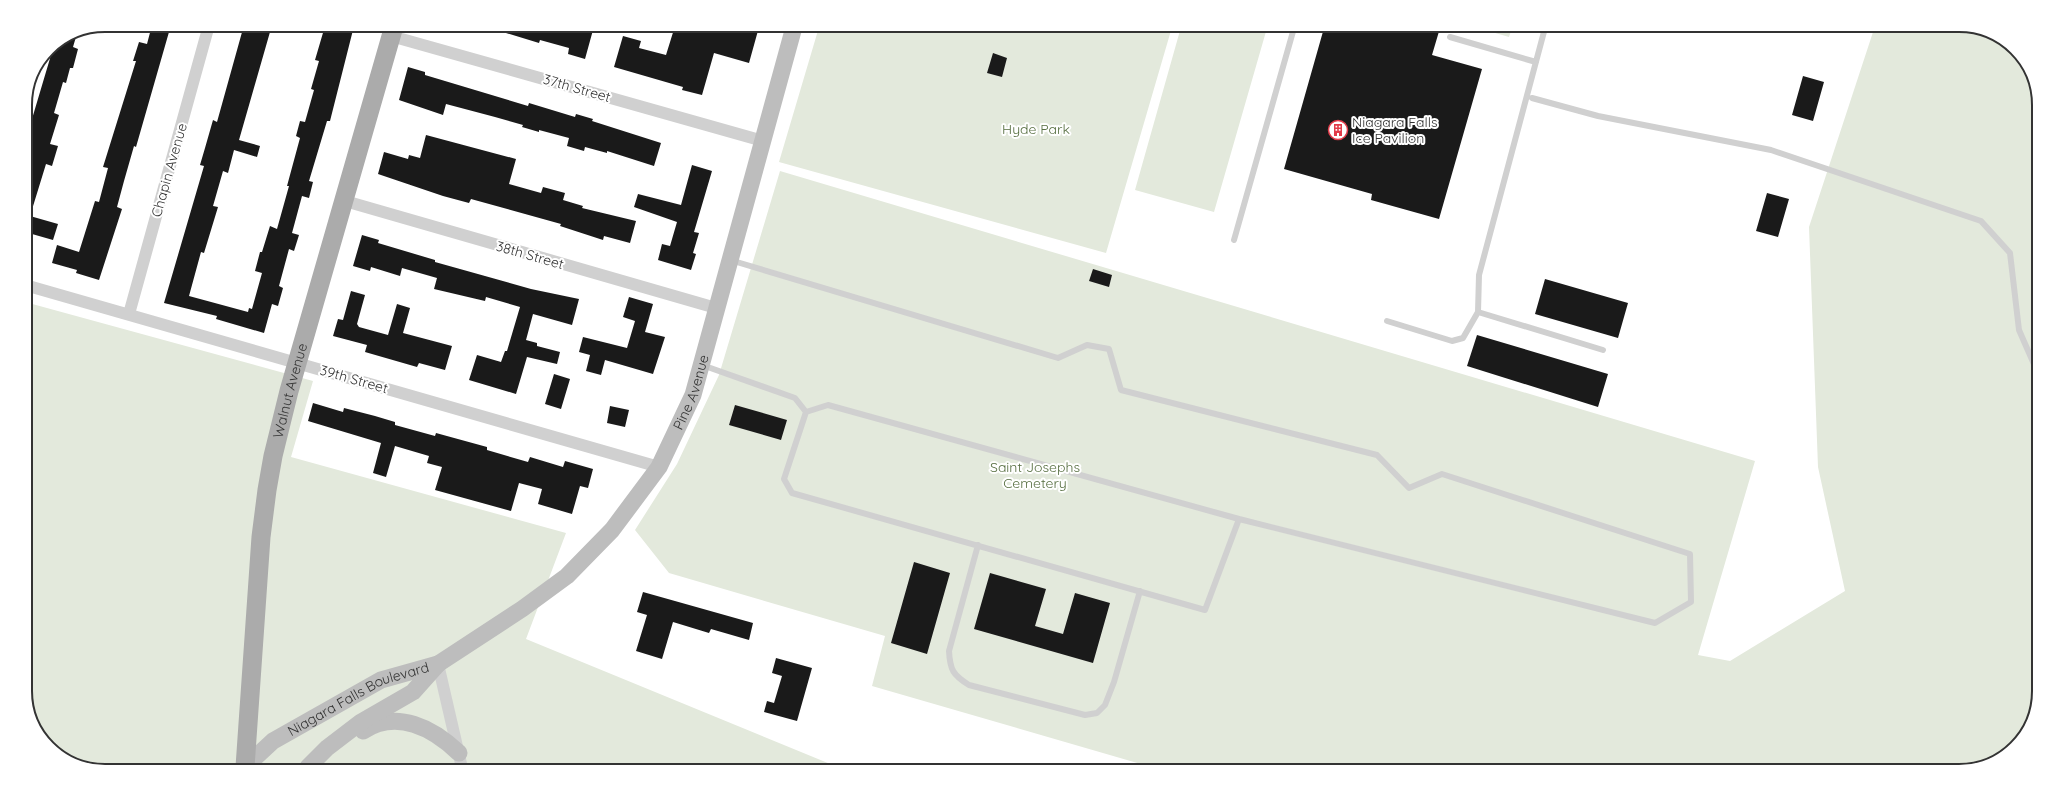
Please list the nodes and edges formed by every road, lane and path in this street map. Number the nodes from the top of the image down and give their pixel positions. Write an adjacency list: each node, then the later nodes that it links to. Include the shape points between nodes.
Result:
1 (207, 32): 17 (street, Chapin Avenue)
2 (393, 32): 11 (main road, Walnut Avenue)
3 (396, 32): 10 (street, 37th Street)
4 (793, 32): 10 (main road, Pine Avenue)
5 (1293, 32): 12 (lane)
6 (1544, 32): 8 (lane)
7 (1450, 37): 8 (lane)
8 (1536, 62): 16 (lane, via 1479,275)
9 (1532, 98): 20 (lane, via 1598,116 1771,150 1981,221 2010,253 2019,330)
10 (764, 141): 13 (main road, Pine Avenue)
11 (345, 202): 15 (street, 38th Street); 21 (main road, Walnut Avenue)
12 (1234, 240)
13 (729, 260): 15 (main road, Pine Avenue); 25 (lane, via 1058,358 1087,345 1109,349 1121,390 1377,455 1409,488 1442,474 1690,554 1691,602 1655,623)
14 (32, 287): 17 (street, 39th Street)
15 (716, 308): 22 (main road, Pine Avenue)
16 (1478, 312): 18 (lane, via 1463,338 1452,341); 19 (lane)
17 (129, 314): 21 (street, 39th Street)
18 (1388, 321)
19 (1603, 350)
20 (2032, 360)
21 (297, 362): 24 (street, 39th Street); 31 (main road, Walnut Avenue, via 281,420 267,490)
22 (701, 364): 23 (lane, via 795,398); 24 (main road, Pine Avenue, via 693,395)
23 (806, 412): 25 (lane, via 828,405); 26 (lane, via 784,479 792,492)
24 (659, 467): 28 (main road, Pine Avenue, via 612,530 567,576)
25 (1238, 519): 27 (lane, via 1205,610)
26 (978, 545): 27 (lane); 27 (lane, via 949,651 950,665 957,678 969,685 1085,714 1097,712 1105,705 1114,682)
27 (1140, 591)
28 (438, 664): 29 (main road, Niagara Falls Boulevard, via 413,692 361,722); 30 (street); 32 (main road, Niagara Falls Boulevard, via 381,680 273,741)
29 (327, 748): 30 (main road, via 348,741 369,728 397,720 437,734); 33 (main road, Niagara Falls Boulevard)
30 (460, 760)
31 (245, 764)
32 (248, 764)
33 (311, 764)

